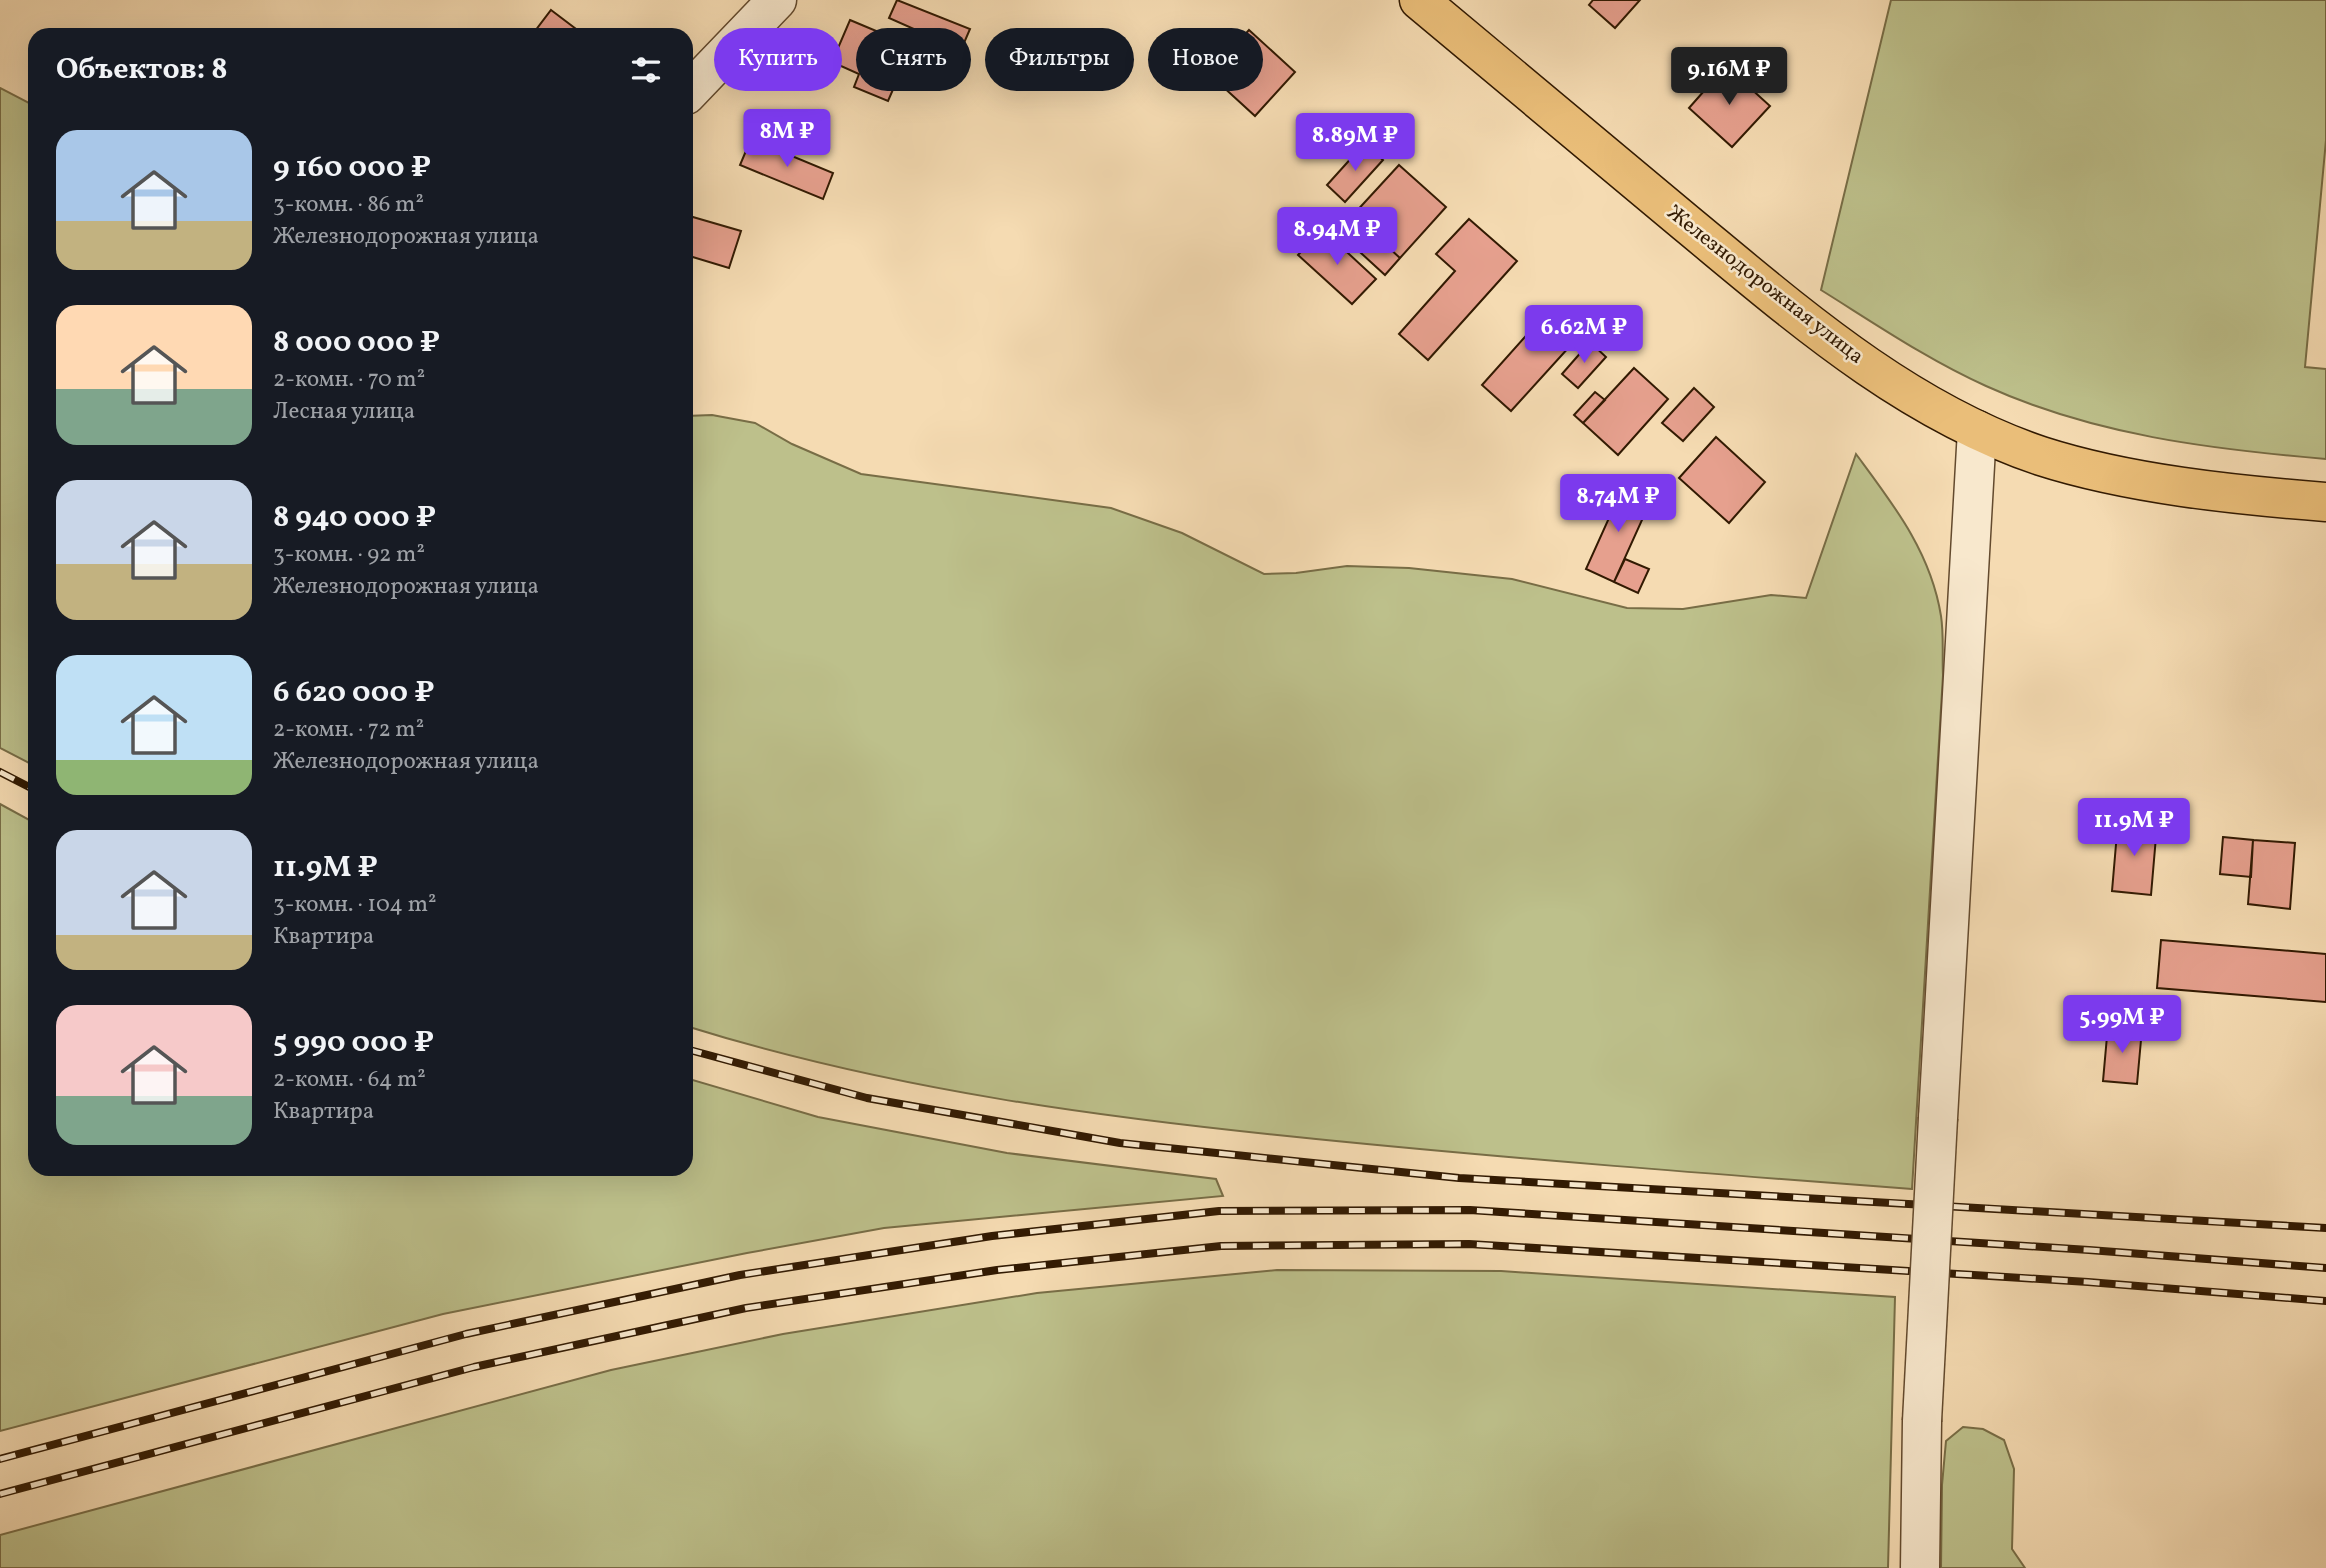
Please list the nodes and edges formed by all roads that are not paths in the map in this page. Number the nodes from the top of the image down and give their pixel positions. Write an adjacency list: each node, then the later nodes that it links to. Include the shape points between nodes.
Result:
1 (777, 0): 3 (street)
2 (1419, 0): 4 (main road, Железнодорожная улица, via 1817,331 1929,406)
3 (693, 88)
4 (1977, 430): 5 (main road, Железнодорожная улица, via 2042,456 2127,476); 6 (street, bridge, via 1922,1421)
5 (2326, 502)
6 (1920, 1568)

